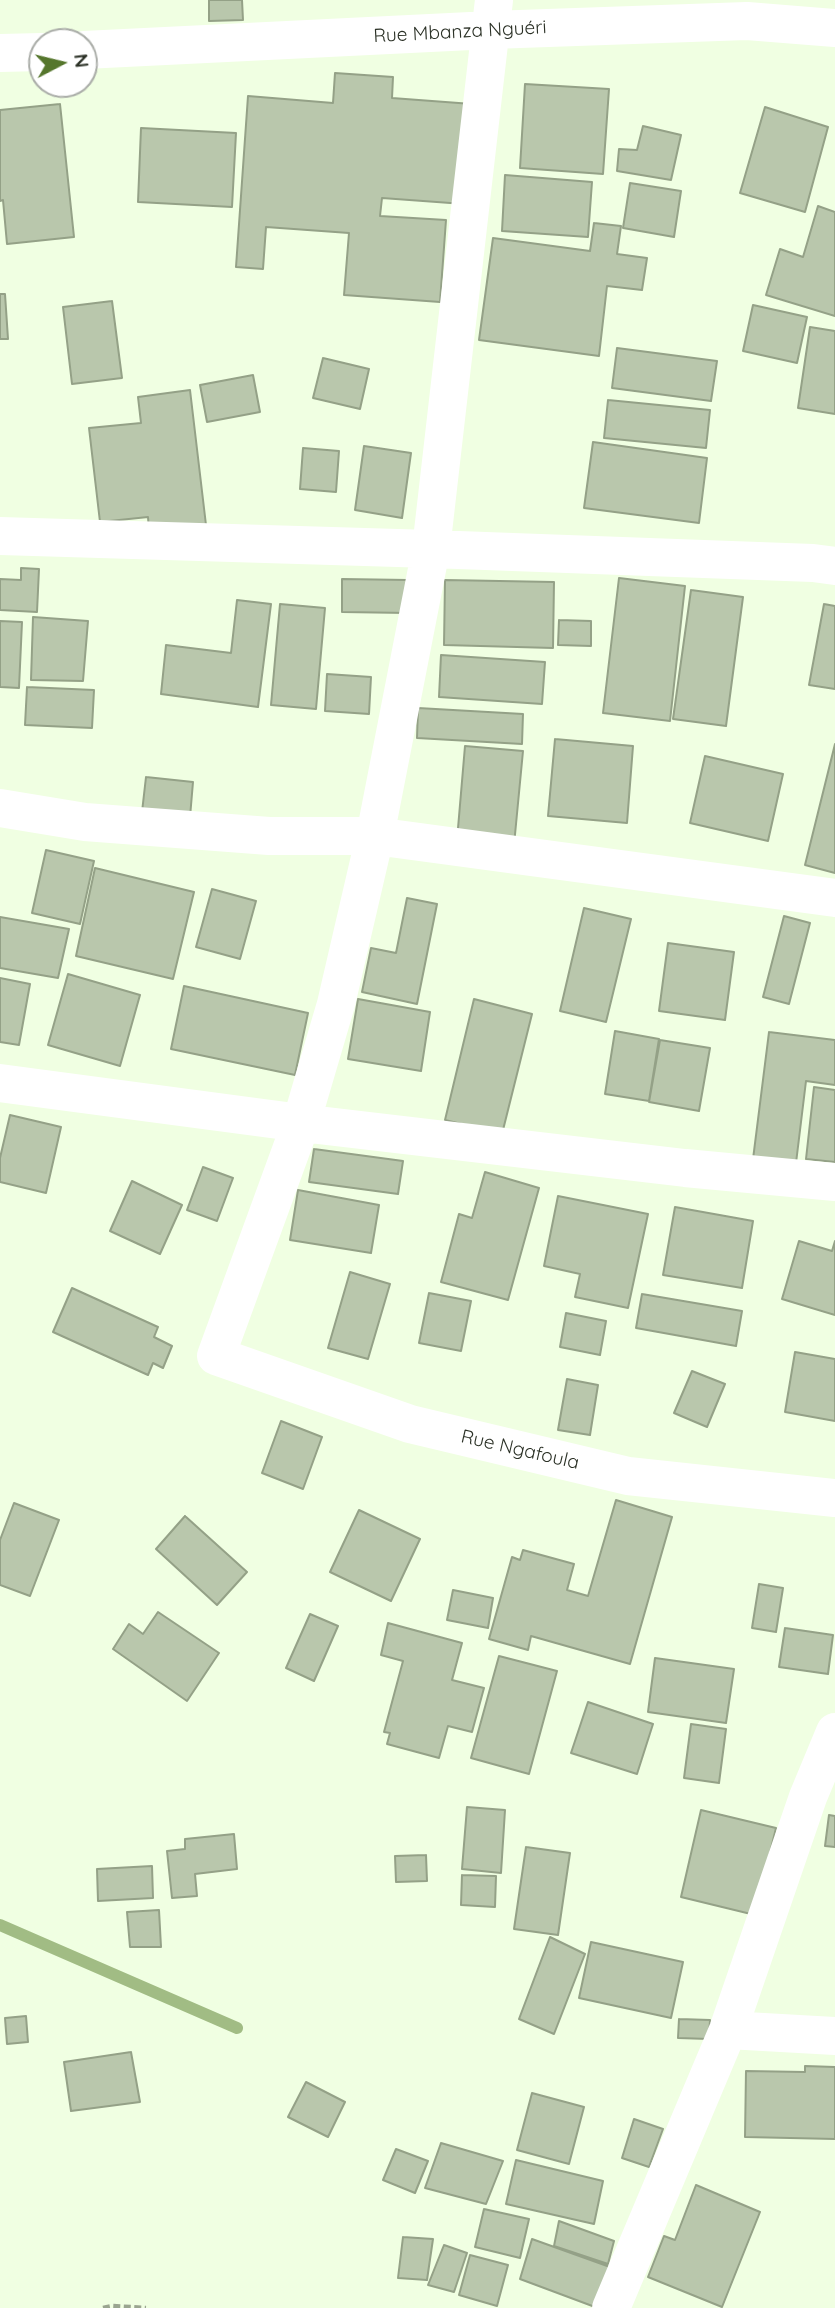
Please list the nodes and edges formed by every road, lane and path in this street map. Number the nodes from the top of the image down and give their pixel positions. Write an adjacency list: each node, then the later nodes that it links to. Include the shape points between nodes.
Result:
1 (492, 15): 2 (street, Rue Mbanza Nguéri, via 747,21); 3 (street, Rue Mbanza Nguéri); 7 (street)
2 (835, 28)
3 (98, 49)
4 (28, 52): 5 (street)
5 (0, 53)
6 (0, 536): 7 (street)
7 (431, 549): 8 (street); 10 (street)
8 (835, 566)
9 (0, 808): 10 (street, via 85,822 269,836)
10 (375, 836): 11 (street); 13 (street, via 336,1003)
11 (835, 898)
12 (0, 1083): 13 (street)
13 (301, 1123): 14 (street); 15 (street, Rue Ngafoula, via 216,1356 410,1424 628,1476)
14 (835, 1182)
15 (835, 1499)
16 (835, 1732): 17 (street, via 808,1797)
17 (728, 2031): 18 (street); 21 (street)
18 (835, 2036)
19 (103, 2308): 20 (path)
20 (146, 2308)
21 (611, 2308)

